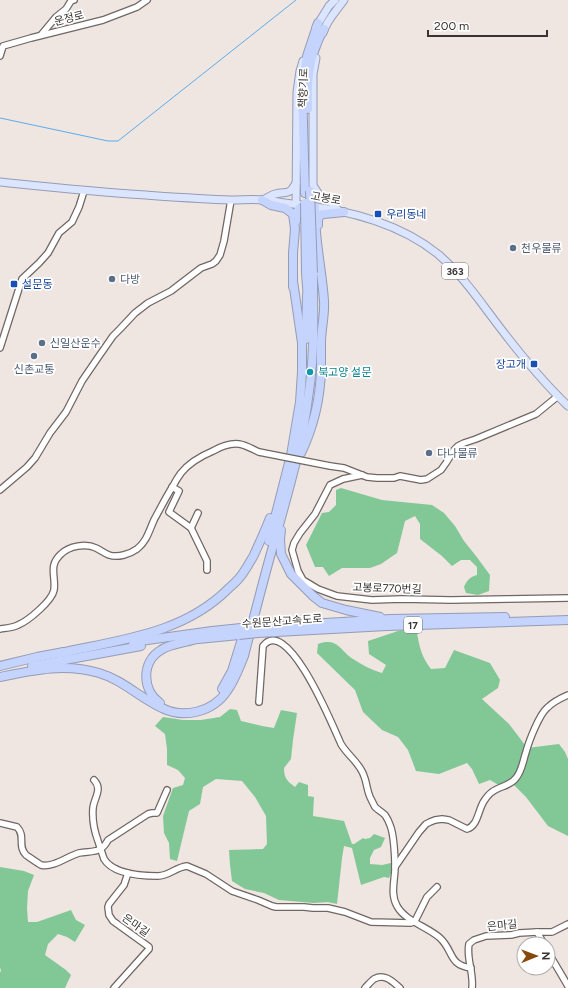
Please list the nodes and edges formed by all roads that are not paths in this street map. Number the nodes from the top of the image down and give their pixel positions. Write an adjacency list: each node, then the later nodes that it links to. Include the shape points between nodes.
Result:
1 (74, 0): 6 (street)
2 (147, 0): 6 (street, 운정로, via 137,8 103,20)
3 (335, 0): 5 (main road, 책향기로, via 329,6)
4 (344, 0): 5 (main road, 책향기로)
5 (321, 26): 9 (main road, 책향기로, via 306,47 300,71 297,92); 10 (highway, via 307,56 302,88)
6 (40, 36): 7 (street, 운정로, via 3,46)
7 (0, 56)
8 (0, 182): 11 (main road, 고봉로 / 363)
9 (296, 183): 13 (main road, via 290,192 275,194); 14 (main road, 책향기로)
10 (309, 190): 14 (main road, via 314,195); 16 (main road); 19 (highway, bridge)
11 (84, 191): 12 (main road, 고봉로 / 363); 22 (street, via 72,222 59,233 48,253 22,279)
12 (231, 200): 13 (main road, 고봉로 / 363); 30 (street, via 224,241 216,261 201,268 171,292 148,303 120,329 93,364 66,412 35,458)
13 (262, 200): 14 (main road, 고봉로 / 363); 17 (highway, via 285,208 293,214)
14 (300, 204): 15 (main road, 고봉로 / 363); 17 (highway)
15 (315, 207): 16 (main road, 고봉로 / 363); 18 (highway)
16 (341, 211): 18 (highway, via 320,215); 23 (main road, 고봉로 / 363, via 391,227 416,239 439,255 476,294 522,356)
17 (295, 229): 20 (highway)
18 (317, 248): 27 (highway, via 324,303 321,372 310,432)
19 (310, 273): 21 (highway); 27 (highway, via 312,361 304,424)
20 (293, 281): 25 (highway, via 302,343); 26 (highway, via 298,349)
21 (307, 284): 25 (highway, via 305,372); 26 (highway, via 307,383 299,425)
22 (0, 348)
23 (558, 396): 24 (main road, 고봉로 / 363); 28 (street, via 536,414 458,446 441,470 427,479 400,476 377,478)
24 (568, 406)
25 (297, 425): 26 (highway)
26 (293, 441): 27 (highway)
27 (291, 467): 31 (highway); 42 (highway, via 236,658 227,681 214,698 199,706 182,709 159,703 153,698 146,684 150,661 160,650); 43 (highway, via 265,532 246,570 212,603 185,620 156,631)
28 (362, 474): 29 (street, bridge, via 344,468 259,452 238,444 222,447 190,464 180,473); 35 (street, 고봉로770번길, via 330,485 315,514 294,543 292,550 303,580 337,596 372,600)
29 (172, 487): 33 (street, via 179,491 168,512); 39 (street, via 147,538 137,549 117,556 109,555 92,546 65,550 54,564 54,588 49,600 23,623)
30 (0, 490)
31 (288, 492): 37 (highway, via 280,539 281,554 291,574 322,603); 46 (highway, via 244,656 226,693 211,706 192,713 162,709 110,676 80,668 49,668)
32 (198, 513): 33 (street)
33 (191, 528): 34 (street, via 207,561)
34 (207, 570)
35 (568, 598)
36 (568, 616): 37 (highway, 수원문산고속도로 / 17)
37 (391, 619): 40 (highway, 수원문산고속도로 / 17)
38 (568, 620): 40 (highway, 수원문산고속도로 / 17)
39 (0, 629)
40 (259, 630): 41 (highway, 수원문산고속도로 / 17, bridge)
41 (240, 632): 42 (highway, 수원문산고속도로 / 17); 43 (highway, 수원문산고속도로 / 17, via 169,636)
42 (193, 640): 45 (highway, 수원문산고속도로 / 17, via 121,649)
43 (60, 653): 44 (highway, 수원문산고속도로 / 17)
44 (0, 666)
45 (0, 673)
46 (0, 677)
47 (568, 695): 53 (street, via 543,711 528,742 517,776 509,784 492,792 480,808 476,822 471,828 463,828 455,822 442,819 426,824)
48 (259, 702): 53 (street, via 263,646 265,642 275,641 292,652 313,684 342,746 359,766 370,797 376,807 385,814 391,827)
49 (94, 780): 52 (street, via 98,788 93,806 93,824)
50 (167, 790): 52 (street, via 157,813 148,814 108,840)
51 (0, 823): 52 (street, via 17,827 22,833 21,847 24,852 40,865 49,865 79,853 96,852)
52 (101, 849): 54 (street, via 109,864)
53 (395, 867): 56 (street, via 394,900 404,915)
54 (128, 873): 56 (street, via 161,876 187,866 206,874 232,891 276,907 328,908 371,922); 63 (street, 은마길, via 124,885 109,904 109,915 149,949)
55 (437, 887): 56 (street, via 427,897)
56 (415, 922): 61 (street, via 440,938 455,962)
57 (568, 924): 58 (street, 은마길, via 552,932)
58 (537, 932): 59 (street); 61 (street, 은마길, via 486,936 474,940 468,949)
59 (539, 936)
60 (556, 966): 62 (street)
61 (471, 968): 66 (street, 은마길)
62 (568, 986)
63 (114, 988)
64 (365, 988): 65 (street, via 374,979 382,977 389,978)
65 (400, 988)
66 (472, 988)

